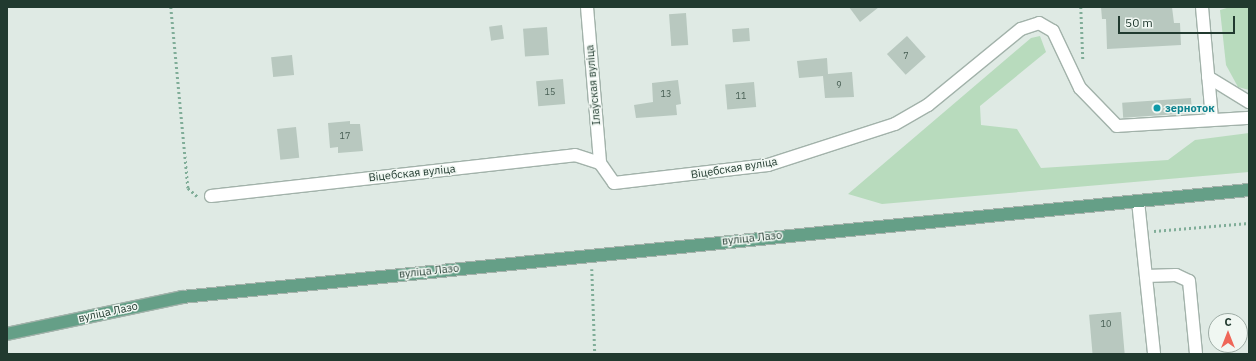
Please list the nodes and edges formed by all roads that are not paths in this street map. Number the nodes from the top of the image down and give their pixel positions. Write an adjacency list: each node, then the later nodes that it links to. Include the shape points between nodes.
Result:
1 (587, 7): 7 (street, Ілаўская вуліца)
2 (1202, 7): 3 (street)
3 (1208, 77): 4 (street); 6 (street)
4 (1249, 102)
5 (1249, 118): 6 (street, Віцебская вуліца)
6 (1212, 120): 7 (street, Віцебская вуліца, via 1157,126 1117,126 1080,88 1053,31 1039,23 1021,29 928,105 895,124 768,165 614,183)
7 (600, 163): 9 (street, Віцебская вуліца, via 575,155)
8 (1249, 190): 10 (main road, вуліца Лазо)
9 (211, 196)
10 (1138, 200): 11 (street); 12 (main road, вуліца Лазо, via 182,297)
11 (1146, 276): 13 (street); 14 (street, via 1176,275 1189,281)
12 (7, 334)
13 (1154, 354)
14 (1196, 354)

